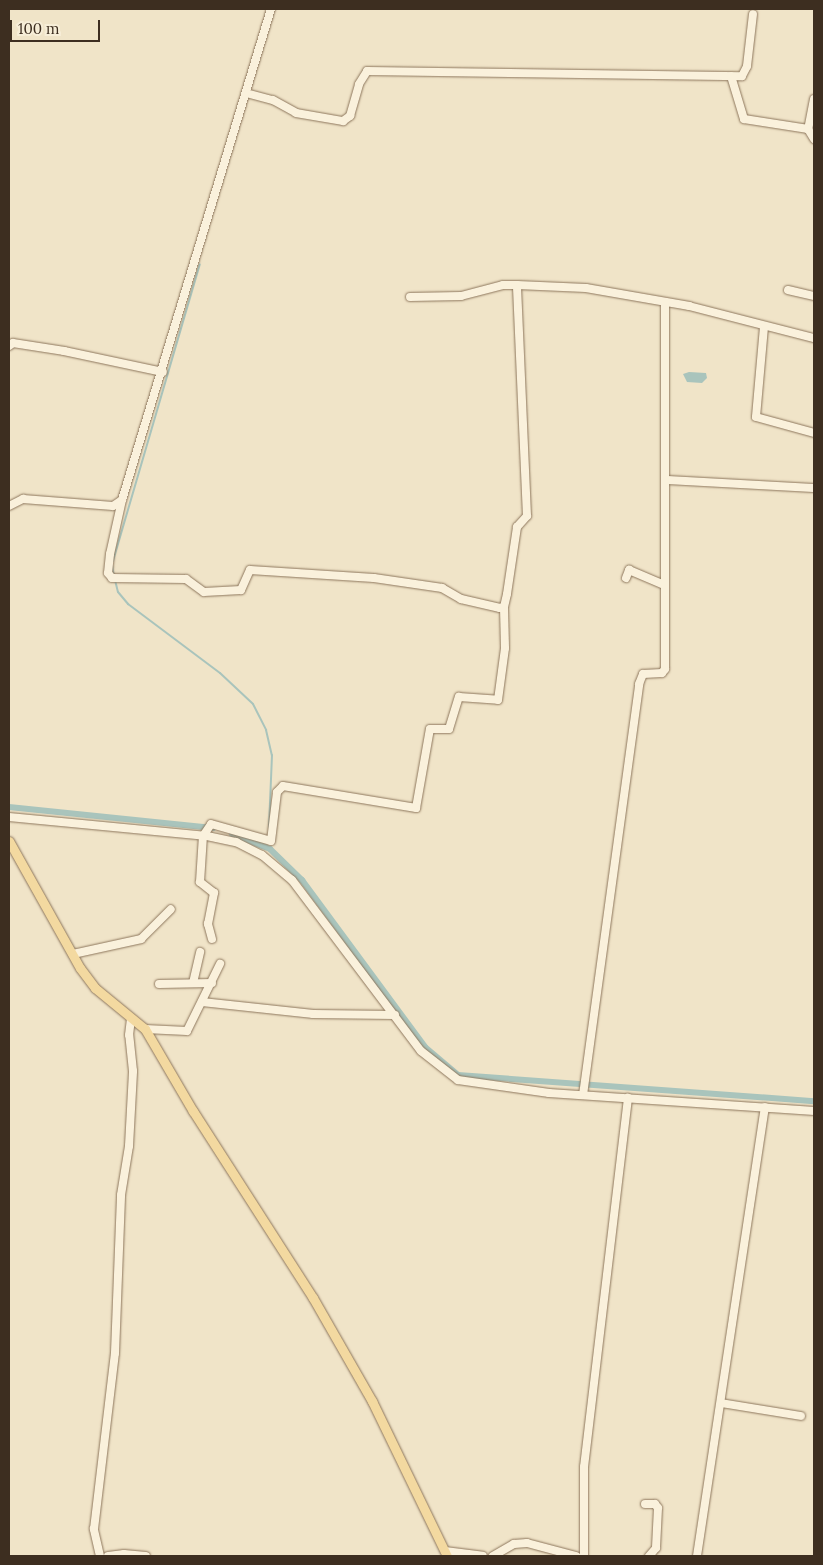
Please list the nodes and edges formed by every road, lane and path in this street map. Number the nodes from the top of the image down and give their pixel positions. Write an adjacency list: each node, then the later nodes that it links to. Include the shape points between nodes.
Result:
1 (270, 9): 4 (street)
2 (753, 14): 3 (street, via 745,74)
3 (731, 76): 4 (street, via 367,71 359,84 350,116 343,121 296,113 282,104); 6 (street, via 741,118)
4 (250, 94): 16 (street)
5 (814, 99): 6 (street)
6 (810, 125): 7 (street)
7 (814, 139)
8 (517, 285): 11 (street, via 502,285 461,296); 12 (street, via 586,288); 24 (street, via 527,516 516,531)
9 (788, 290): 10 (street)
10 (814, 296)
11 (410, 297)
12 (664, 302): 13 (street); 18 (street)
13 (764, 327): 14 (street); 17 (street, via 756,418)
14 (814, 338)
15 (9, 346): 16 (street, via 13,343 64,350)
16 (162, 372): 20 (street)
17 (814, 433)
18 (666, 480): 19 (street); 23 (street)
19 (814, 488)
20 (122, 500): 21 (street, via 113,506 23,499); 24 (street, via 108,573 114,579 186,579 204,592 241,590 250,570 327,574 426,585 442,588 470,602)
21 (9, 506)
22 (626, 578): 23 (street, via 629,570)
23 (665, 585): 40 (street, via 666,669 662,673 643,674 639,684)
24 (504, 607): 26 (street, via 505,648 498,700 459,697 449,729 430,729 416,808 280,787 273,839)
25 (9, 817): 26 (street)
26 (207, 830): 29 (street, via 200,882 214,893 208,924); 37 (street, via 247,846 282,870)
27 (9, 841): 31 (main road)
28 (171, 909): 31 (street, via 141,939)
29 (212, 939)
30 (200, 952): 35 (street)
31 (72, 954): 38 (main road, via 95,988)
32 (220, 964): 33 (street)
33 (212, 983): 35 (street); 36 (street)
34 (159, 984): 35 (street)
35 (192, 984)
36 (202, 1002): 37 (street, via 313,1014); 39 (street, via 183,1033)
37 (395, 1015): 40 (street, via 421,1051 453,1078 499,1087)
38 (131, 1018): 39 (main road); 48 (street, via 129,1035 133,1070 129,1146 121,1195 115,1353 94,1529)
39 (146, 1029): 47 (main road, via 372,1401)
40 (584, 1092): 41 (street)
41 (628, 1098): 42 (street); 54 (street, via 584,1467)
42 (765, 1107): 43 (street); 44 (street)
43 (814, 1111)
44 (721, 1403): 45 (street); 56 (street)
45 (801, 1416)
46 (644, 1504): 55 (street, via 655,1504 658,1508 656,1548)
47 (446, 1554): 51 (street)
48 (100, 1556)
49 (108, 1556): 50 (street)
50 (146, 1556)
51 (483, 1556)
52 (493, 1556): 53 (street, via 514,1544 527,1543)
53 (576, 1556)
54 (584, 1556)
55 (649, 1556)
56 (697, 1556)

